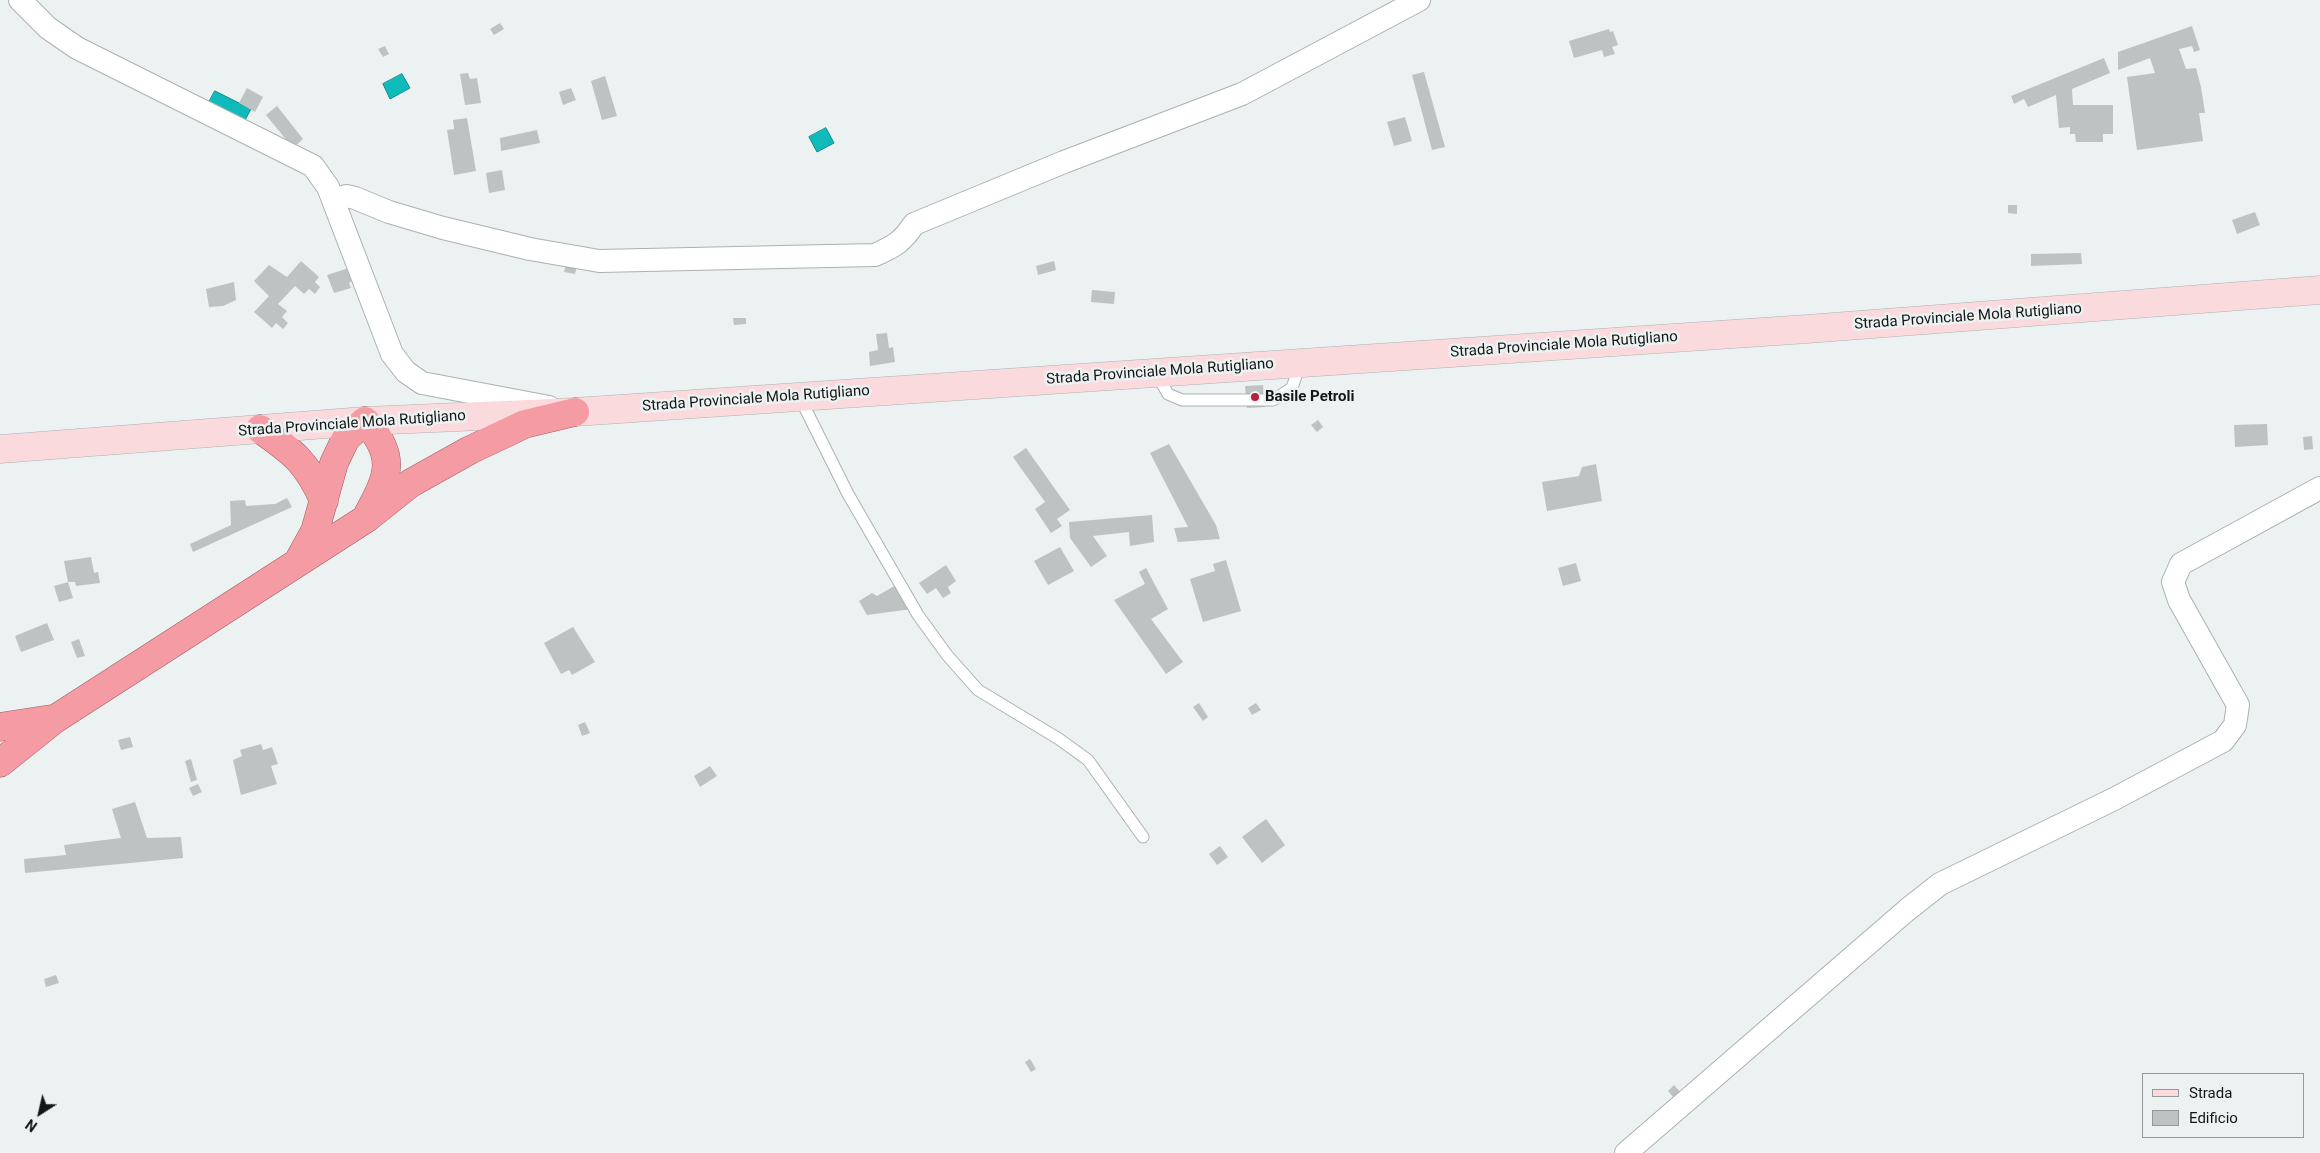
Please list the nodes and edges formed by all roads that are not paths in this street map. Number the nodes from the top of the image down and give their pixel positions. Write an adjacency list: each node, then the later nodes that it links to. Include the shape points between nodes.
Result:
1 (20, 0): 3 (street, via 48,28 77,48 313,166)
2 (1419, 0): 3 (street, via 1242,94 914,224 896,246 875,255 600,261 530,249 443,228 355,198 346,196)
3 (333, 200): 6 (street, via 392,354 406,372 422,383)
4 (2320, 290): 5 (main road, Strada Provinciale Mola Rutigliano, via 1807,329)
5 (799, 396): 6 (main road, Strada Provinciale Mola Rutigliano); 17 (lane, via 848,494 918,615 947,655 978,690 1088,760)
6 (575, 412): 7 (main road, Strada Provinciale Mola Rutigliano); 12 (highway, via 525,424 470,450 411,483)
7 (365, 421): 8 (main road, Strada Provinciale Mola Rutigliano); 11 (highway, via 346,438 334,463); 12 (highway, via 378,435 387,457 382,488)
8 (260, 429): 9 (main road, Strada Provinciale Mola Rutigliano); 11 (highway, via 305,465)
9 (0, 449)
10 (2320, 488): 18 (street, via 2181,564 2173,582 2179,600 2238,705 2235,725 2223,741 2114,799 1940,884)
11 (324, 501): 13 (highway, via 315,531)
12 (367, 518): 13 (highway)
13 (300, 560): 14 (highway)
14 (55, 719): 15 (highway); 16 (highway)
15 (0, 727)
16 (0, 763)
17 (1143, 837)
18 (1626, 1153)

